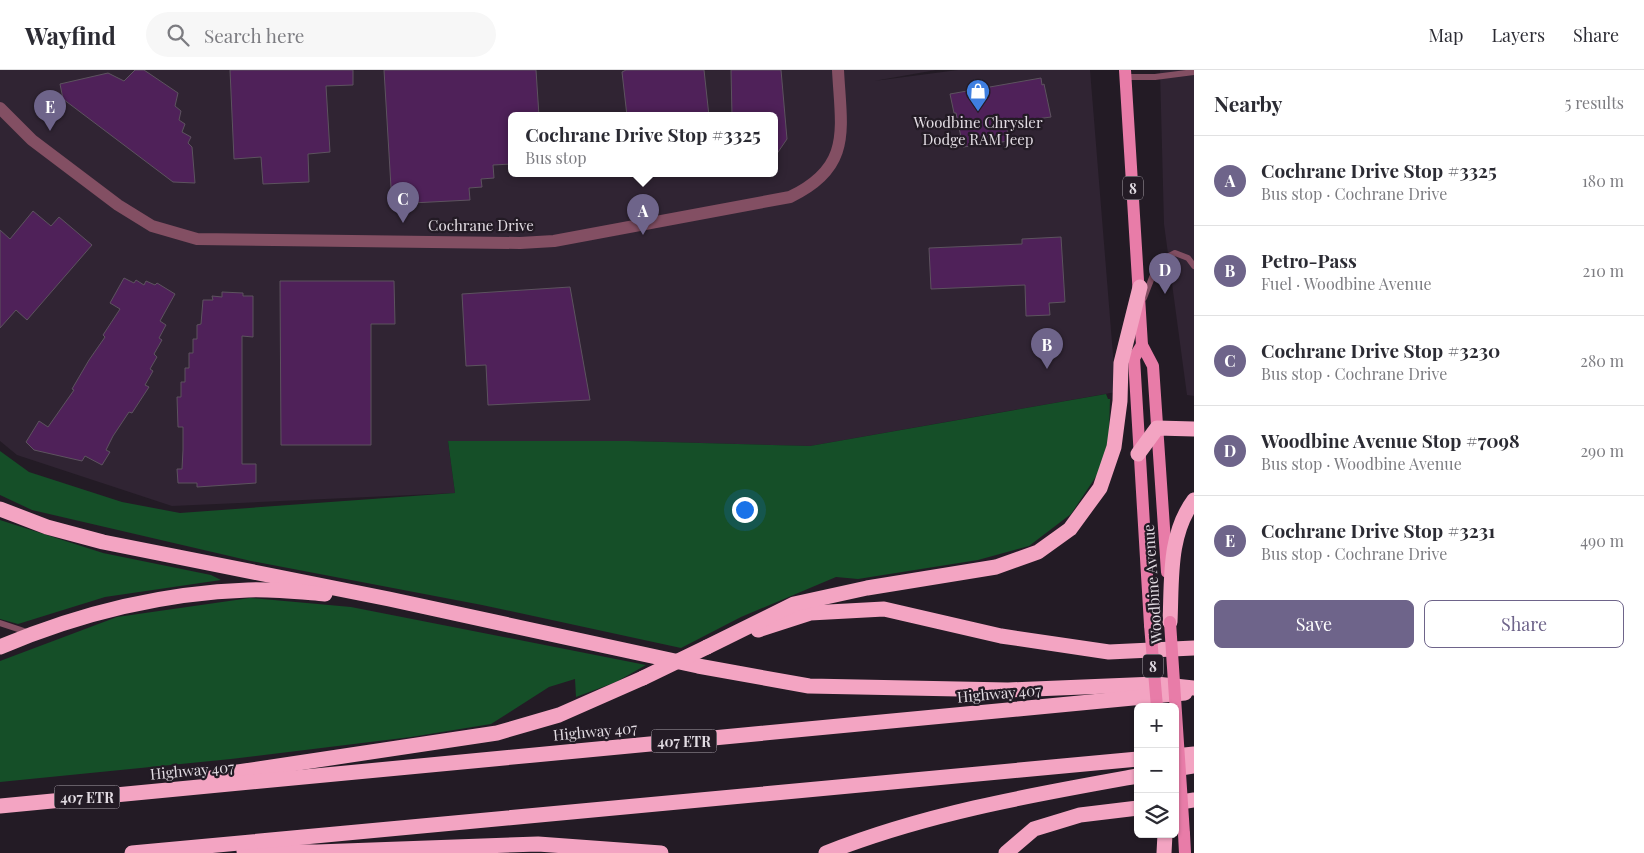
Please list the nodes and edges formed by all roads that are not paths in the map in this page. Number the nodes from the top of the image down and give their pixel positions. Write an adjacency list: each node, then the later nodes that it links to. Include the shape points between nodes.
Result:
1 (838, 70): 6 (street, Cochrane Drive, via 842,133 837,154 832,166 806,190 790,197 590,235 520,243 222,240 188,236 152,226 118,205 32,140)
2 (1181, 71): 3 (lane); 4 (lane)
3 (1168, 72): 5 (lane, via 1155,77)
4 (1194, 72)
5 (1125, 74): 8 (main road, Woodbine Avenue / 8)
6 (0, 108)
7 (1194, 266): 9 (lane, via 1188,258 1175,253 1158,262)
8 (1140, 287): 9 (main road, Woodbine Avenue / 8); 20 (highway, via 1121,363 1114,447 1100,488 1070,529 1038,552 996,567 867,588 794,604)
9 (1141, 306): 10 (main road, Woodbine Avenue / 8)
10 (1142, 344): 11 (main road, Woodbine Avenue / 8, via 1153,366); 13 (main road, Woodbine Avenue / 8, via 1134,358)
11 (1157, 428): 12 (highway); 13 (highway); 17 (main road, Woodbine Avenue / 8)
12 (1194, 429)
13 (1138, 454): 25 (main road, Woodbine Avenue / 8, bridge)
14 (1194, 500): 17 (highway, via 1183,518 1172,552)
15 (0, 509): 16 (highway, via 47,527 103,542)
16 (388, 599): 19 (highway, via 249,589 176,596 107,610); 23 (highway, via 698,666 809,686 1008,690 1156,684)
17 (1170, 622): 44 (main road, Woodbine Avenue / 8, bridge)
18 (0, 623): 19 (lane)
19 (32, 634): 21 (highway)
20 (707, 646): 22 (highway, via 810,614 884,609 1001,636 1109,652); 32 (highway, bridge, via 559,715 497,733 231,772)
21 (0, 647)
22 (1194, 648)
23 (1194, 688)
24 (1194, 692): 32 (highway, Highway 407 / 407 ETR)
25 (1156, 703)
26 (1194, 754): 27 (highway)
27 (1179, 756)
28 (1134, 759): 38 (highway)
29 (1194, 766): 30 (highway)
30 (1179, 768)
31 (1134, 777): 41 (highway, via 943,814)
32 (174, 789): 35 (highway, Highway 407 / 407 ETR)
33 (1194, 800): 34 (highway)
34 (1179, 802)
35 (0, 806)
36 (1134, 808): 42 (highway, via 1080,815 1034,829)
37 (1166, 838): 43 (highway)
38 (162, 850): 39 (highway); 40 (highway, via 317,852 538,844)
39 (132, 853)
40 (660, 853)
41 (826, 853)
42 (1006, 853)
43 (1166, 853)
44 (1185, 853)

